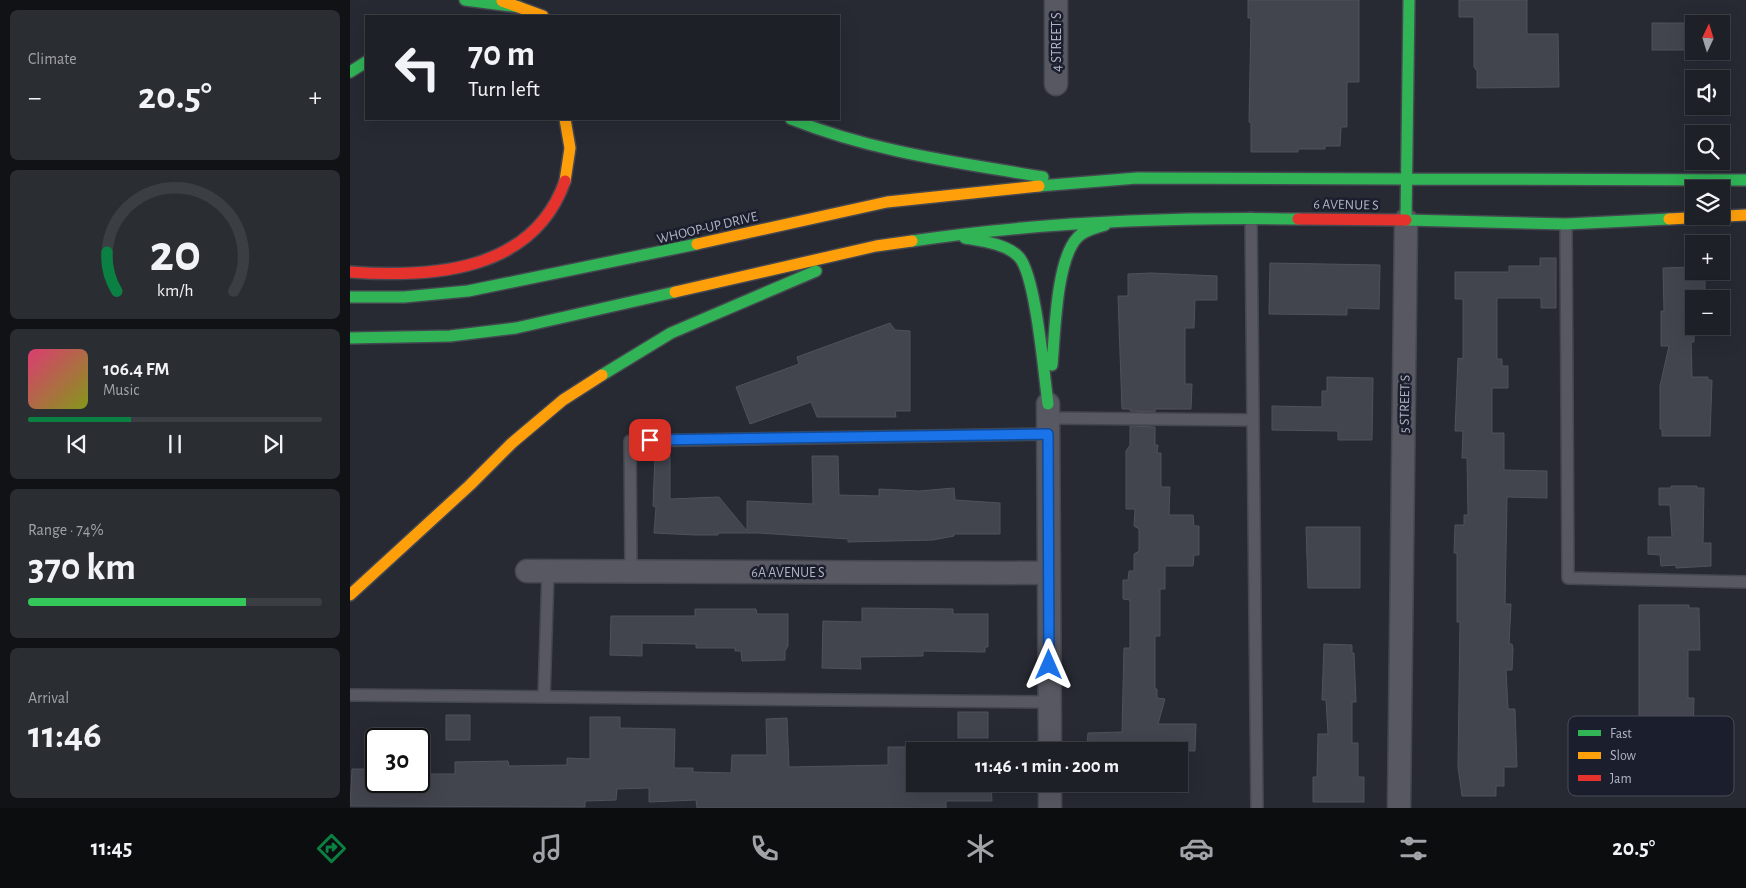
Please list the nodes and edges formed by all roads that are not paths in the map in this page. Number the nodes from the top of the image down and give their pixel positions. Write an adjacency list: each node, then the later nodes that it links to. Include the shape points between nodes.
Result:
1 (465, 0): 5 (main road)
2 (500, 0): 5 (main road)
3 (1056, 0): 9 (street, 4 STREET S)
4 (1409, 0): 12 (main road, 5 STREET S)
5 (519, 7): 6 (main road)
6 (540, 15)
7 (365, 63): 8 (main road)
8 (350, 72)
9 (1056, 84)
10 (565, 120): 22 (main road, via 571,158 566,183 552,210 536,229 509,251 430,271 377,275)
11 (794, 120): 14 (main road, via 834,136 891,151)
12 (1407, 179): 13 (main road, 6 AVENUE S); 14 (main road, 6 AVENUE S, via 1137,178); 18 (main road, 5 STREET S)
13 (1746, 180)
14 (1071, 182): 23 (main road, WHOOP-UP DRIVE, via 887,202 575,271 468,291 404,297)
15 (1746, 215): 19 (main road, 6 AVENUE S)
16 (1251, 218): 17 (main road, 6 AVENUE S); 18 (main road, 6 AVENUE S); 26 (lane)
17 (1120, 220): 20 (main road, 6 AVENUE S, via 1025,225); 25 (main road, via 1076,238 1067,253 1060,290)
18 (1406, 220): 19 (main road, 6 AVENUE S); 39 (street, 5 STREET S)
19 (1566, 224): 30 (lane, via 1568,578)
20 (946, 235): 21 (main road); 25 (main road, via 997,244 1020,258 1029,277 1034,300)
21 (876, 246): 24 (main road, via 516,328 450,336); 31 (main road, via 670,333 593,380 563,400 512,443)
22 (350, 272)
23 (350, 297)
24 (350, 338)
25 (1048, 418): 26 (lane); 28 (lane, via 630,441); 29 (street)
26 (1253, 420): 38 (lane)
27 (537, 571): 28 (street, 6A AVENUE S); 33 (lane)
28 (631, 571): 29 (street, 6A AVENUE S)
29 (1049, 573): 34 (street)
30 (1746, 582)
31 (350, 595)
32 (350, 694): 33 (lane)
33 (544, 697): 34 (lane)
34 (1049, 702): 35 (street)
35 (1050, 742)
36 (1050, 792): 37 (street)
37 (1050, 808)
38 (1257, 808)
39 (1399, 808)

